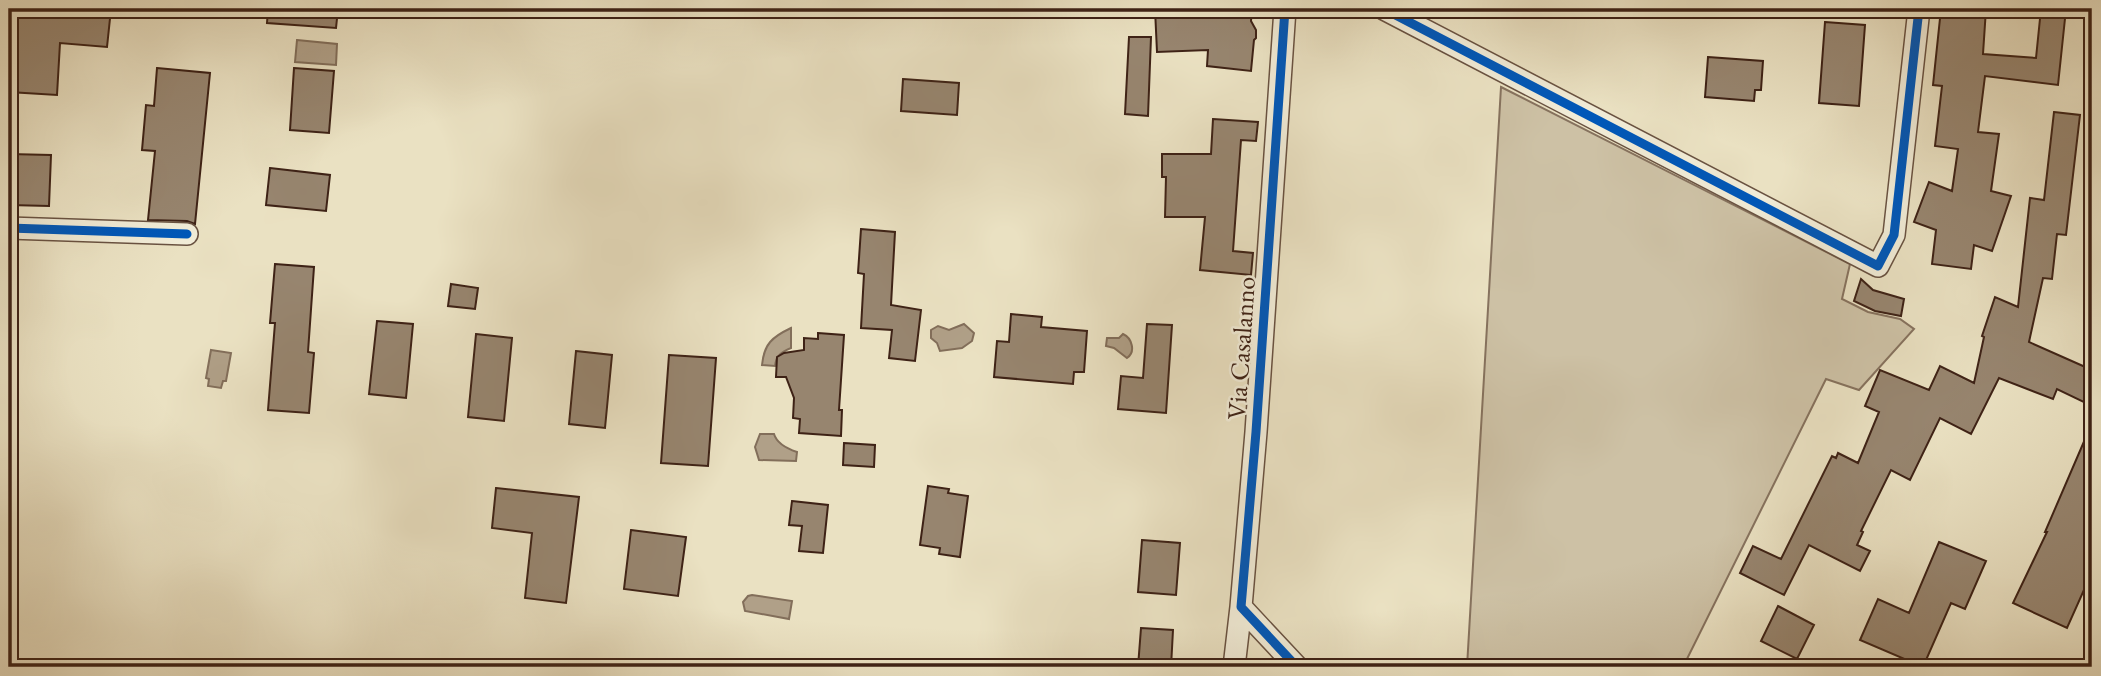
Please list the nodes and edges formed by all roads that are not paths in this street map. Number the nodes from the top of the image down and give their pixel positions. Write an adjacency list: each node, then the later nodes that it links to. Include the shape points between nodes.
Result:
1 (1285, 9): 6 (street, Via Casalanno)
2 (1384, 9): 3 (street, via 1878,266 1894,235)
3 (1919, 9)
4 (9, 229): 5 (street)
5 (187, 234)
6 (1241, 607): 7 (street, Via Casalanno); 8 (street)
7 (1234, 667)
8 (1297, 667)

